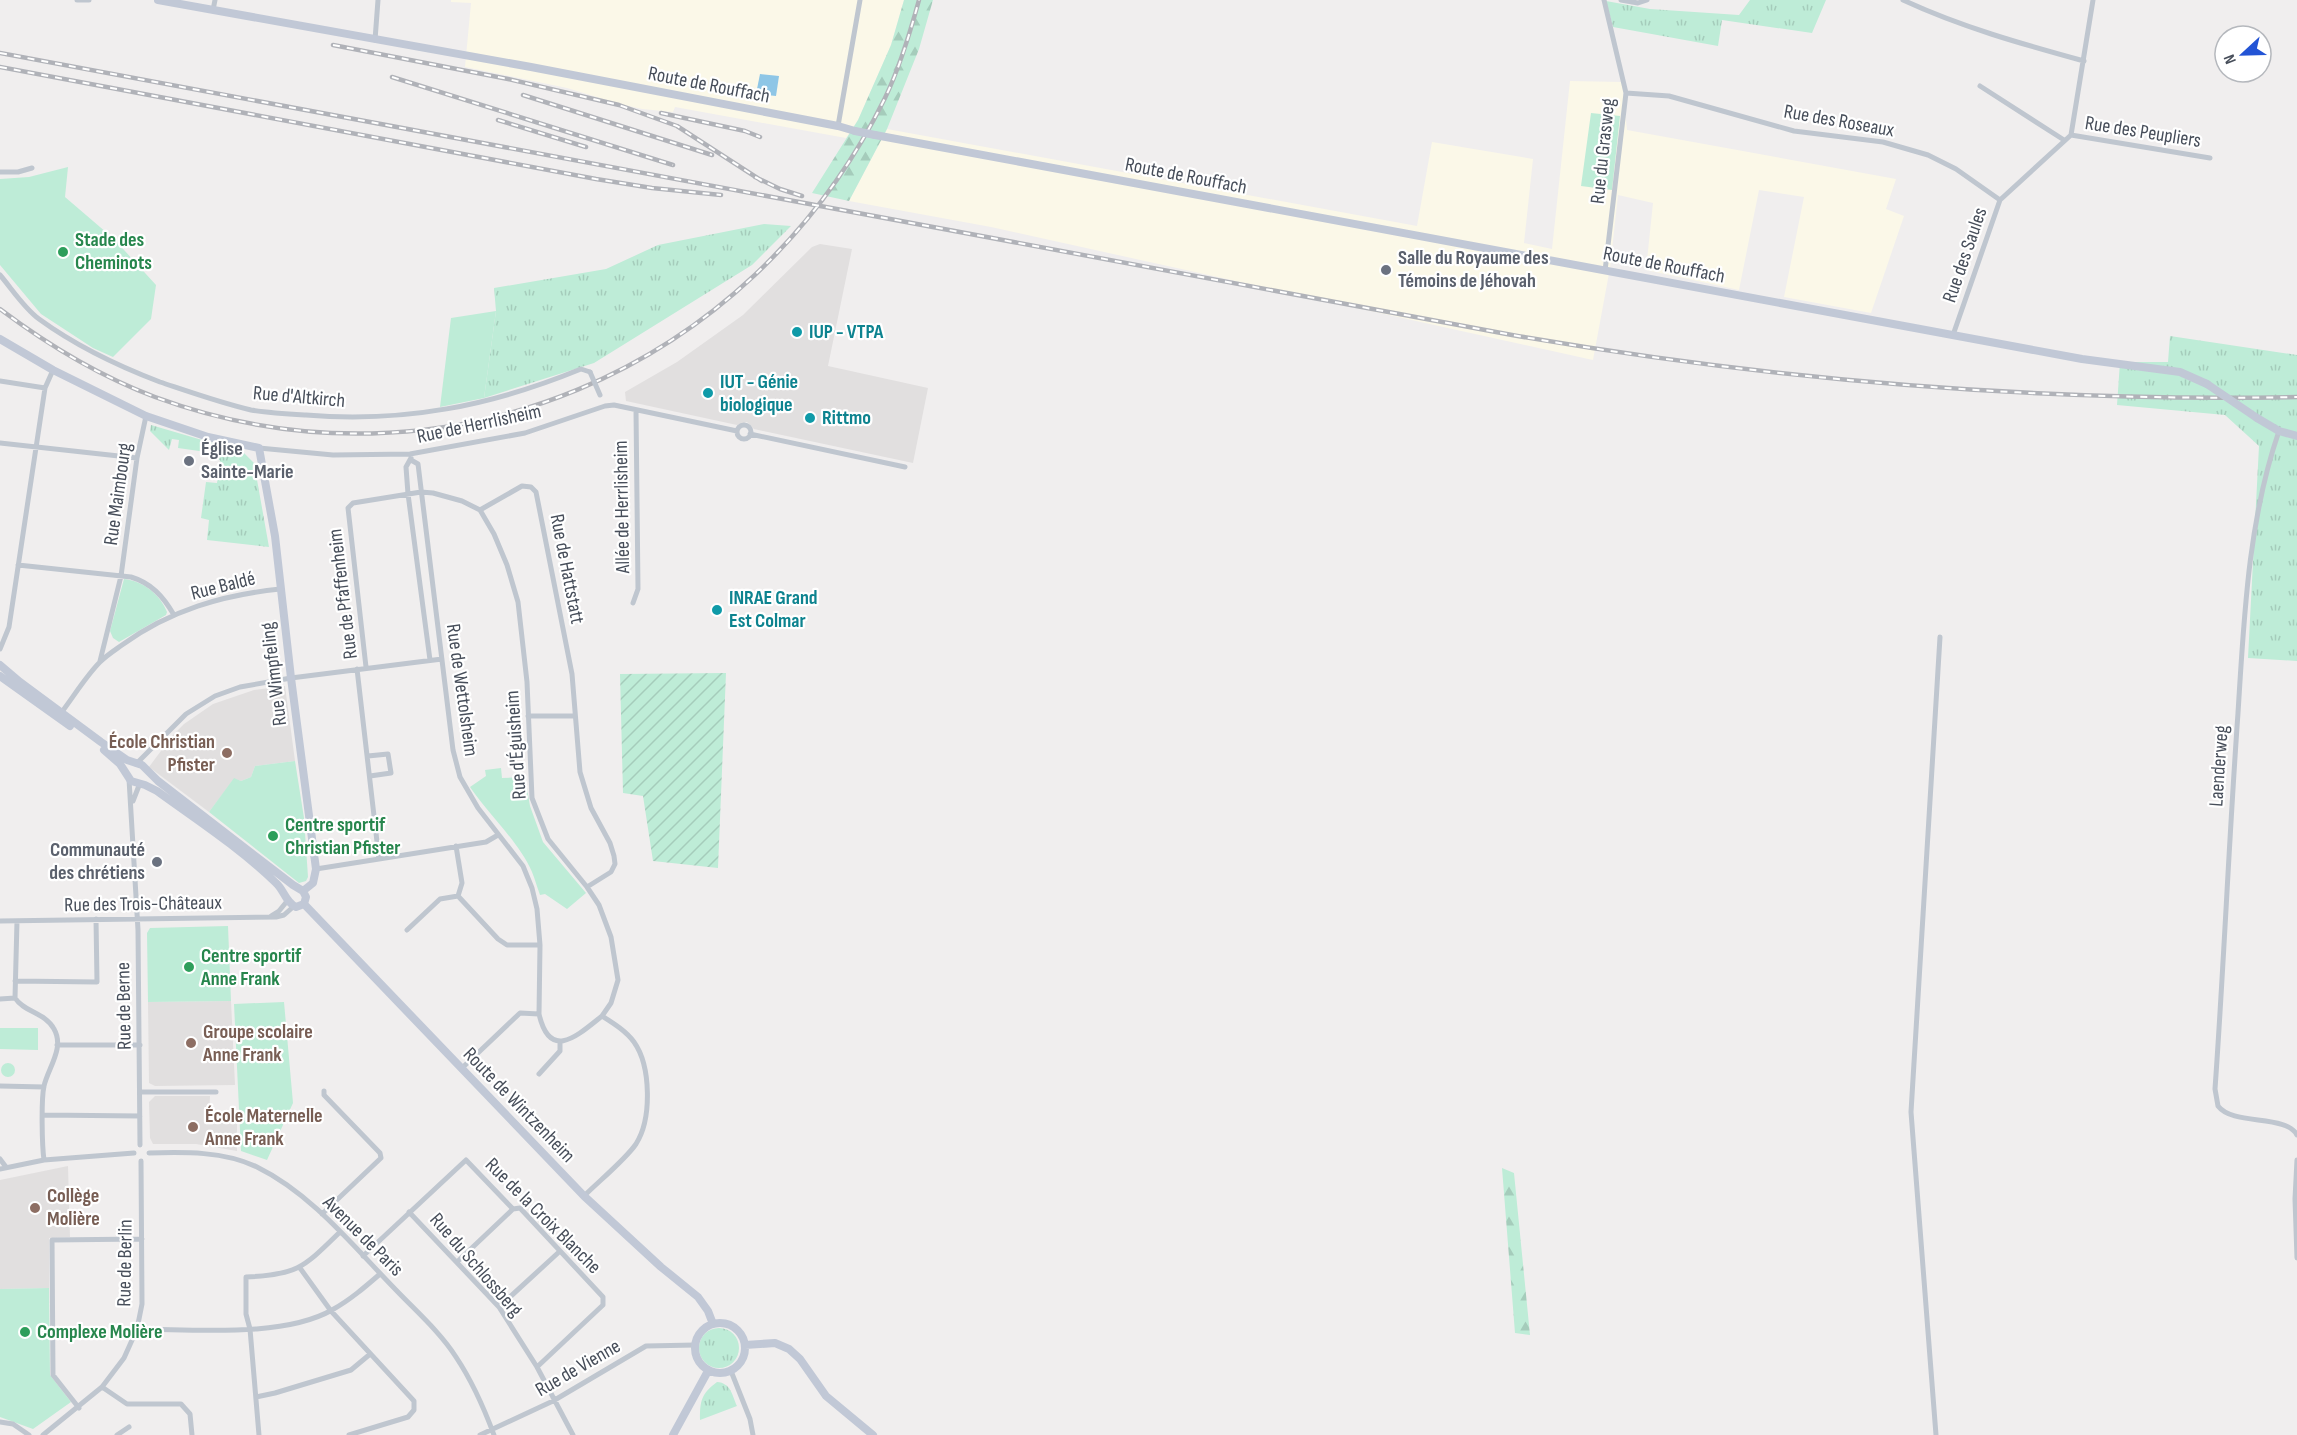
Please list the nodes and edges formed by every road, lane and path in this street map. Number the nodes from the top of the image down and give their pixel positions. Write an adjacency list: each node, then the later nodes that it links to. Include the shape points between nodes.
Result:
1 (77, 0): 2 (street)
2 (89, 0)
3 (158, 0): 12 (main road, Route de Rouffach)
4 (215, 0): 12 (street)
5 (378, 0): 13 (street)
6 (860, 0): 17 (street)
7 (1604, 0): 16 (street, Rue du Grasweg)
8 (1621, 0): 9 (street)
9 (1647, 0)
10 (1903, 0): 14 (street, via 1936,15)
11 (2093, 0): 14 (street)
12 (213, 10): 13 (main road, Route de Rouffach)
13 (375, 40): 17 (main road, Route de Rouffach)
14 (2084, 61): 18 (street)
15 (1980, 86): 19 (street)
16 (1626, 93): 23 (street, Rue des Roseaux, via 1669,96 1794,131 1884,142 1928,155); 24 (street, Rue du Grasweg)
17 (838, 126): 24 (main road, Route de Rouffach, bridge)
18 (2071, 135): 19 (street, Rue des Saules); 20 (street, Rue des Peupliers)
19 (2064, 140): 23 (street, Rue des Saules)
20 (2210, 158)
21 (32, 168): 22 (street)
22 (0, 172)
23 (2000, 200): 26 (street, Rue des Saules)
24 (1605, 271): 26 (main road, Route de Rouffach)
25 (0, 275): 31 (street, Rue d'Altkirch, bridge, via 37,318 86,349 190,393 252,410 333,417 447,410 530,389 581,369 590,372)
26 (1953, 335): 35 (main road, Route de Rouffach, bridge, via 2180,372 2207,384)
27 (0, 339): 28 (main road)
28 (52, 370): 30 (street); 33 (main road)
29 (0, 381): 30 (street)
30 (45, 388): 39 (street)
31 (605, 406): 32 (street, Rue de Herrlisheim); 41 (street, Rue de Herrlisheim, via 525,433)
32 (636, 410): 34 (street, Rue de Herrlisheim); 50 (street, Allée de Herrlisheim, via 638,589)
33 (146, 416): 40 (main road, via 208,437); 42 (street, Rue Maimbourg)
34 (737, 431): 36 (street, Rue de Herrlisheim, via 743,439); 36 (street, Rue de Herrlisheim, via 745,425)
35 (2279, 431): 37 (main road); 105 (street, Laenderweg, via 2252,541 2241,655 2215,1089 2218,1106 2228,1114 2289,1127)
36 (750, 434): 43 (street, Rue de Herrlisheim)
37 (2297, 436)
38 (0, 443): 39 (street)
39 (36, 447): 42 (street); 47 (street)
40 (259, 448): 41 (street, Rue de Herrlisheim, via 333,456); 49 (main road, Rue Wimpfeling)
41 (411, 457): 44 (street, Rue de Wettolsheim, via 418,464); 45 (street, Rue de Wettolsheim, via 406,467)
42 (137, 458): 48 (street, Rue Maimbourg)
43 (905, 467)
44 (421, 492): 45 (street); 46 (street, via 462,501); 54 (street, Rue de Wettolsheim)
45 (408, 494): 55 (street, Rue de Wettolsheim); 58 (street, Rue de Pfaffenheim, via 353,503 348,508)
46 (480, 510): 63 (street, Rue d'Éguisheim, via 507,565 518,602); 64 (street, Rue de Hattstatt, via 522,486 536,492 572,674)
47 (18, 565): 48 (street); 53 (street, via 9,627)
48 (121, 576): 51 (street, via 140,580 155,589); 56 (street, Rue Maimbourg)
49 (280, 589): 51 (street, Rue Baldé, via 210,601); 61 (main road, Rue Wimpfeling)
50 (633, 603)
51 (174, 615): 56 (street, Rue Baldé, via 142,631)
52 (1940, 638): 157 (street, via 1911,1112)
53 (0, 647)
54 (442, 659): 55 (street); 73 (street, Rue de Wettolsheim, via 460,777)
55 (430, 660): 58 (street)
56 (100, 662): 62 (street)
57 (0, 665): 62 (main road)
58 (366, 667): 59 (street)
59 (357, 669): 61 (street); 66 (street)
60 (0, 676): 70 (main road, via 109,753)
61 (291, 678): 65 (street, via 215,696 186,714); 76 (main road, Rue Wimpfeling)
62 (61, 713): 67 (main road)
63 (528, 716): 64 (street); 77 (street, Rue d'Éguisheim, via 530,781 538,817 548,839)
64 (574, 716): 77 (street, Rue de Hattstatt, via 580,772 615,864 611,872)
65 (153, 748): 67 (street); 68 (street)
66 (368, 756): 69 (street); 69 (street, via 388,754 391,773)
67 (136, 764): 68 (main road); 70 (main road, via 128,769)
68 (147, 770): 71 (main road, via 146,779); 78 (main road)
69 (370, 776): 75 (street)
70 (128, 777): 71 (main road); 72 (street, Rue de Berne)
71 (140, 783): 72 (street); 80 (main road, via 223,839 278,884)
72 (132, 811): 83 (street, Rue de Berne)
73 (498, 835): 74 (street, via 486,842); 87 (street, Rue de Wettolsheim, via 523,866 532,888)
74 (456, 846): 75 (street); 79 (street, via 462,883)
75 (380, 859): 76 (street)
76 (316, 869): 78 (main road, via 313,883)
77 (587, 887): 92 (street, Rue d'Éguisheim, via 599,905 611,937 618,980)
78 (302, 890): 80 (main road, via 291,890); 81 (main road)
79 (459, 896): 86 (street, via 440,899); 87 (street, via 507,945)
80 (291, 903): 81 (main road, via 299,907); 83 (street, Rue des Trois-Châteaux, via 284,915 269,917)
81 (304, 904): 96 (main road, Route de Wintzenheim)
82 (96, 919): 83 (street, Rue des Trois-Châteaux); 85 (street, Rue des Trois-Châteaux); 88 (street, via 97,982)
83 (137, 919): 95 (street, Rue de Berne)
84 (0, 921): 85 (street, Rue des Trois-Châteaux)
85 (17, 921): 88 (street)
86 (407, 930)
87 (540, 945): 91 (street, Rue de Wettolsheim)
88 (15, 981): 89 (street)
89 (15, 998): 90 (street); 94 (street, via 48,1020 56,1030)
90 (0, 999)
91 (539, 1014): 93 (street, Rue de Wettolsheim, via 544,1030); 96 (street, via 520,1013)
92 (602, 1016): 93 (street, via 569,1041); 114 (street, via 634,1042 641,1056 647,1107 635,1145)
93 (560, 1042): 97 (street, via 560,1052)
94 (57, 1045): 95 (street); 99 (street)
95 (140, 1045): 101 (street, Rue de Berne)
96 (461, 1069): 114 (main road, Route de Wintzenheim)
97 (538, 1074)
98 (0, 1086): 99 (street)
99 (44, 1087): 103 (street)
100 (324, 1091): 117 (street, via 381,1158)
101 (140, 1092): 102 (street); 104 (street, Rue de Berne)
102 (216, 1092)
103 (43, 1115): 104 (street); 110 (street)
104 (140, 1116): 106 (street, Rue de Berne)
105 (2297, 1134)
106 (140, 1145): 107 (street); 108 (street)
107 (149, 1152): 112 (street, via 148,1158); 117 (street, Avenue de Paris, via 215,1155 256,1166)
108 (134, 1153): 110 (street); 112 (street)
109 (0, 1159): 113 (street)
110 (44, 1160): 113 (street)
111 (2297, 1160): 122 (street)
112 (141, 1161): 119 (street, Rue de Berlin)
113 (3, 1168)
114 (584, 1196): 128 (main road, Route de Wintzenheim, via 698,1297)
115 (513, 1209): 116 (street, Rue de la Croix Blanche, via 466,1160); 120 (street, Rue de la Croix Blanche, via 520,1208); 123 (street)
116 (409, 1212): 121 (street, Rue de la Croix Blanche); 123 (street, Rue du Schlossberg)
117 (322, 1214): 118 (street, Avenue de Paris)
118 (340, 1232): 121 (street, Avenue de Paris); 124 (street)
119 (142, 1239): 129 (street, Rue de Berlin, via 142,1304); 131 (street, via 52,1240)
120 (559, 1252): 126 (street); 136 (street, Rue de la Croix Blanche, via 603,1297 603,1305)
121 (363, 1256): 125 (street, Avenue de Paris)
122 (2297, 1258)
123 (458, 1262): 126 (street, Rue du Schlossberg)
124 (300, 1268): 127 (street); 130 (street, via 275,1276 246,1277)
125 (380, 1274): 127 (street); 145 (street, Avenue de Paris, via 455,1355)
126 (499, 1307): 136 (street, Rue du Schlossberg)
127 (331, 1311): 130 (street, via 289,1325); 135 (street)
128 (713, 1324): 133 (main road, via 698,1335); 134 (main road, via 735,1328)
129 (137, 1329): 130 (street); 139 (street, Rue de Berlin, via 124,1358)
130 (250, 1329): 140 (street)
131 (53, 1333): 132 (street); 142 (street, via 53,1375)
132 (79, 1333)
133 (694, 1345): 137 (main road, via 695,1356); 141 (street, Rue de Vienne, via 646,1346)
134 (745, 1345): 138 (main road, via 744,1358); 156 (main road, via 775,1343 789,1349 826,1396)
135 (369, 1355): 140 (street, via 351,1370); 151 (street, via 414,1401 414,1410 408,1417)
136 (537, 1367): 141 (street, Rue du Schlossberg)
137 (708, 1371): 138 (main road); 154 (main road)
138 (731, 1371): 155 (street)
139 (102, 1387): 142 (street, Rue de Berlin); 149 (street, via 127,1404 181,1404 190,1414)
140 (256, 1397): 150 (street)
141 (553, 1401): 145 (street, Rue de Vienne); 153 (street, Rue du Schlossberg)
142 (79, 1408): 147 (street, Rue de Berlin)
143 (0, 1422): 146 (street, via 13,1424)
144 (129, 1427): 148 (street)
145 (493, 1433): 152 (street, Rue de Vienne)
146 (29, 1435)
147 (43, 1435)
148 (117, 1435)
149 (192, 1435)
150 (259, 1435)
151 (349, 1435)
152 (480, 1435)
153 (573, 1435)
154 (674, 1435)
155 (753, 1435)
156 (873, 1435)
157 (1936, 1435)

